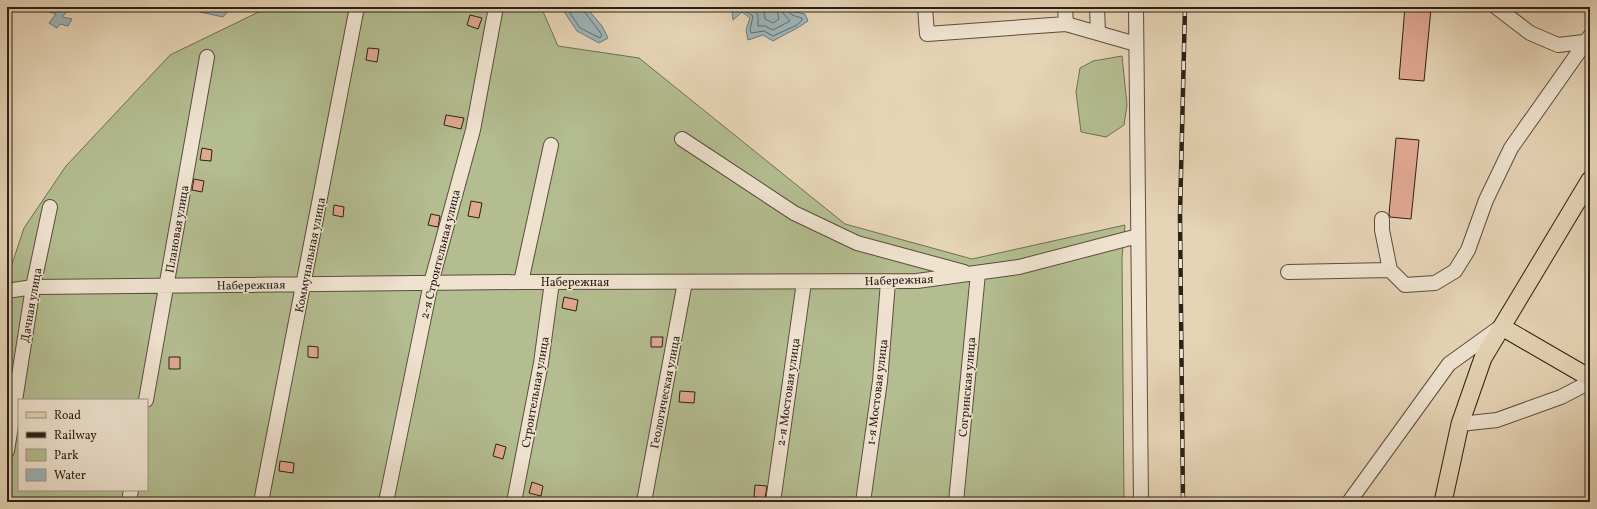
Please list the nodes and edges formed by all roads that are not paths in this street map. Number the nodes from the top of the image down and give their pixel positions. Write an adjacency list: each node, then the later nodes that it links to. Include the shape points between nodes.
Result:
1 (357, 7): 28 (street, Коммунальная улица)
2 (496, 7): 27 (street, 2-я Строительная улица, via 473,130)
3 (925, 7): 8 (street, via 927,34)
4 (1065, 7): 8 (street)
5 (1097, 7): 9 (street)
6 (1136, 7): 11 (street)
7 (1496, 7): 10 (street, via 1530,32 1558,45)
8 (1066, 24): 9 (street)
9 (1098, 33): 11 (street)
10 (1587, 39): 19 (street, via 1511,148 1486,200 1468,250 1455,271 1435,283 1405,285)
11 (1136, 44): 18 (street)
12 (207, 57): 29 (street, Плановая улица)
13 (682, 139): 21 (street, via 794,213 857,243)
14 (551, 145): 22 (street)
15 (1590, 180): 32 (main road)
16 (50, 207): 30 (street, Дачная улица)
17 (1382, 219): 19 (street)
18 (1138, 236): 21 (street, Набережная, via 1019,267); 47 (street)
19 (1390, 270): 20 (street)
20 (1288, 272)
21 (974, 273): 26 (street, Набережная, via 917,282); 46 (street, Согринская улица)
22 (521, 282): 23 (street, Набережная); 27 (street, Набережная)
23 (552, 282): 24 (street, Набережная); 42 (street, Строительная улица, via 541,363)
24 (685, 282): 25 (street, Набережная); 43 (street, Геологическая улица)
25 (804, 282): 26 (street, Набережная); 44 (street, 2-я Мостовая улица)
26 (888, 282): 45 (street, 1-я Мостовая улица, via 880,381)
27 (431, 283): 28 (street, Набережная); 41 (street, 2-я Строительная улица)
28 (304, 285): 29 (street, Набережная); 40 (street, Коммунальная улица)
29 (167, 286): 30 (street, Набережная); 35 (street, Плановая улица)
30 (33, 287): 31 (street, Набережная); 37 (street, Дачная улица)
31 (7, 291)
32 (1502, 327): 33 (main road); 36 (main road, via 1483,358); 48 (street, via 1449,364)
33 (1590, 378)
34 (1590, 382): 36 (street, via 1561,397 1497,420)
35 (146, 399)
36 (1460, 424): 49 (main road)
37 (7, 451)
38 (131, 491): 39 (street)
39 (129, 502)
40 (261, 502)
41 (386, 502)
42 (514, 502)
43 (644, 502)
44 (773, 502)
45 (863, 502)
46 (956, 502)
47 (1141, 502)
48 (1349, 502)
49 (1443, 502)

